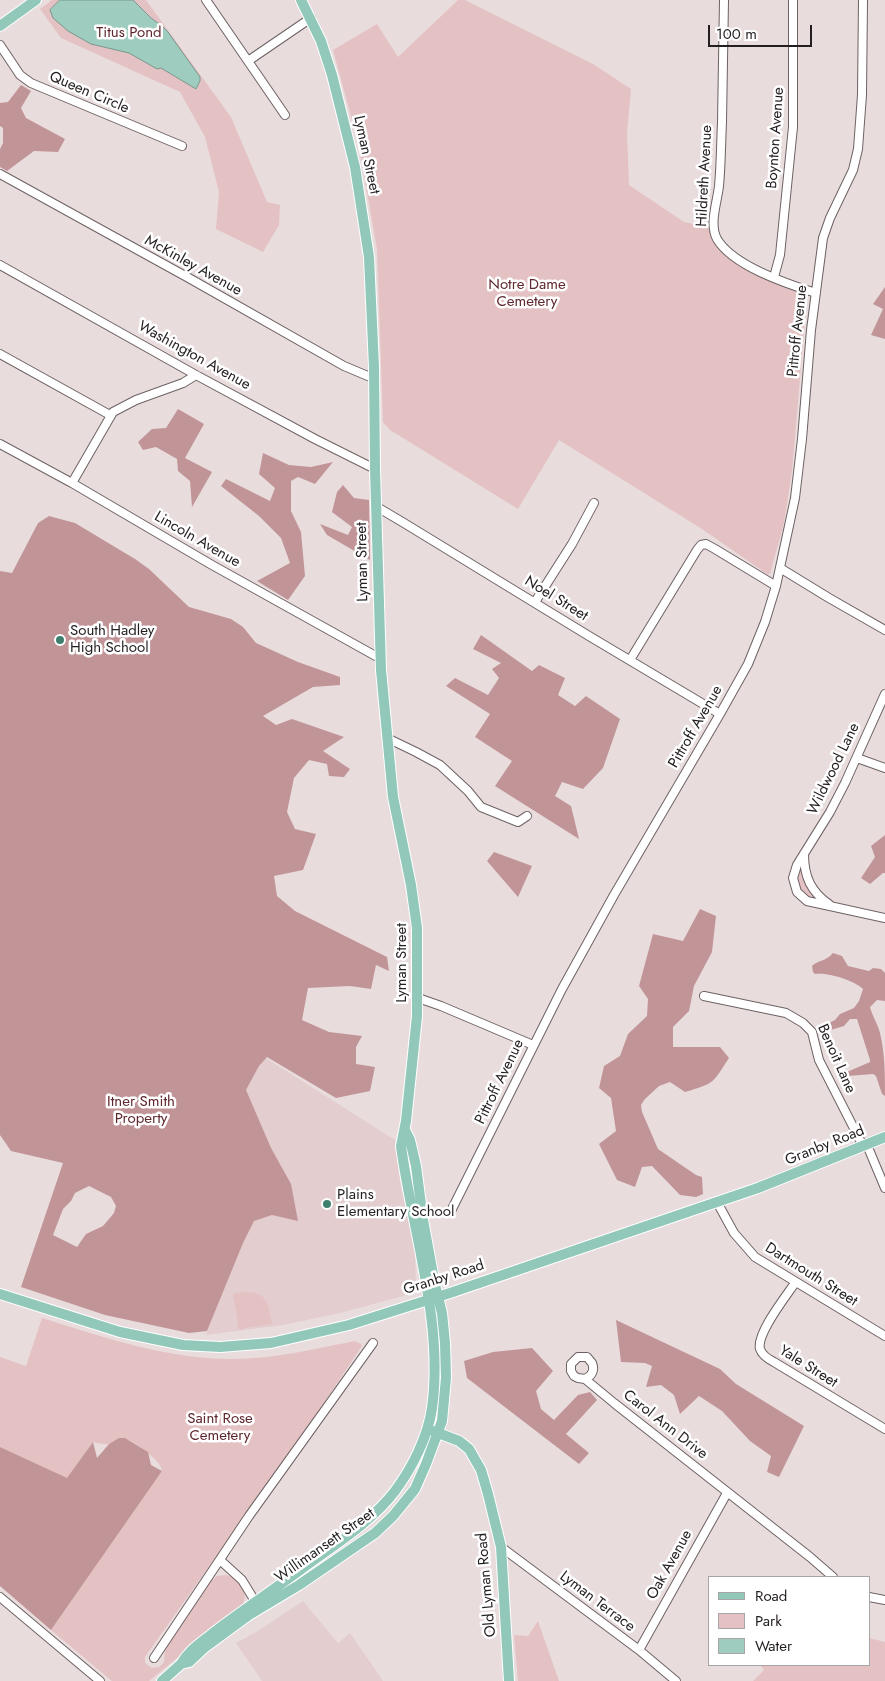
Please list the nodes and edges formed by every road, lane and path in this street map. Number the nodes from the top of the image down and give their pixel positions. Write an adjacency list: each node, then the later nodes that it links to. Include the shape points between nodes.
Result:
1 (36, 0): 8 (main road)
2 (206, 0): 10 (street)
3 (301, 0): 7 (main road, Lyman Street)
4 (724, 0): 15 (street, Hildreth Avenue, via 720,161 714,230 733,256)
5 (793, 0): 15 (street, Boynton Avenue, via 793,128 780,255)
6 (863, 0): 16 (street, Pittroff Avenue, via 858,149 853,170 823,238)
7 (311, 18): 10 (street); 19 (main road, Lyman Street, via 322,41 355,166 370,272)
8 (0, 26)
9 (0, 45): 12 (street, Queen Circle, via 22,77 31,83)
10 (248, 61): 11 (street)
11 (285, 115)
12 (182, 146)
13 (0, 174): 19 (street, McKinley Avenue, via 344,366)
14 (0, 265): 18 (street, Washington Avenue)
15 (774, 277): 16 (street, Hildreth Avenue)
16 (816, 293): 26 (street, Pittroff Avenue, via 797,480)
17 (0, 354): 20 (street)
18 (196, 375): 20 (street, via 124,405); 22 (street, Washington Avenue)
19 (375, 379): 22 (main road, Lyman Street)
20 (110, 415): 23 (street)
21 (0, 444): 23 (street, Lincoln Avenue)
22 (375, 469): 25 (main road, Lyman Street)
23 (72, 483): 30 (street, Lincoln Avenue, via 219,570)
24 (594, 503): 28 (street)
25 (376, 507): 28 (street, Noel Street); 30 (main road, Lyman Street)
26 (780, 568): 27 (street, Pittroff Avenue); 29 (street)
27 (776, 586): 31 (street, via 704,544 697,550); 33 (street, Pittroff Avenue, via 758,642)
28 (535, 602): 31 (street, Noel Street)
29 (885, 630)
30 (380, 659): 34 (main road, Lyman Street)
31 (630, 660): 33 (street, Noel Street)
32 (885, 694): 35 (street, Wildwood Lane)
33 (720, 714): 43 (street, Pittroff Avenue, via 602,916)
34 (387, 738): 37 (street, via 440,765 481,807 518,822); 42 (main road, Lyman Street, via 393,797 415,908)
35 (857, 758): 36 (street); 38 (street, Wildwood Lane)
36 (885, 768)
37 (527, 816)
38 (804, 854): 39 (street, Wildwood Lane, via 810,885); 39 (street, Wildwood Lane, via 794,874 797,892 812,903)
39 (832, 906): 40 (street, Wildwood Lane)
40 (885, 918)
41 (704, 996): 45 (street, Benoit Lane, via 786,1012 810,1029 819,1060)
42 (418, 998): 43 (street); 51 (main road, Lyman Street, via 401,1146)
43 (534, 1045): 48 (street, Pittroff Avenue)
44 (885, 1137): 45 (main road, Granby Road)
45 (865, 1146): 46 (street, Benoit Lane); 47 (main road, Granby Road)
46 (885, 1188)
47 (716, 1202): 49 (street, Dartmouth Street, via 747,1250); 51 (main road, Granby Road)
48 (451, 1211)
49 (794, 1283): 52 (street, Dartmouth Street); 56 (street, Yale Street, via 763,1334 761,1352)
50 (0, 1294): 51 (main road, Granby Road, via 120,1332 183,1345 220,1347 297,1338)
51 (433, 1298): 55 (main road, Willimansett Street, via 434,1379 432,1410); 57 (main road, Willimansett Street, via 442,1314 446,1378)
52 (885, 1336)
53 (373, 1343): 60 (street)
54 (586, 1379): 58 (street, Carol Ann Drive)
55 (426, 1429): 57 (main road, Old Lyman Road); 65 (main road, Willimansett Street, via 407,1472 379,1508)
56 (885, 1429)
57 (438, 1434): 59 (main road, Old Lyman Road, via 464,1445 475,1458); 65 (main road, Willimansett Street, via 415,1489 393,1516 356,1546)
58 (727, 1493): 61 (street, Carol Ann Drive); 66 (street, Oak Avenue)
59 (501, 1547): 66 (street, Lyman Terrace); 70 (main road, Old Lyman Road)
60 (220, 1560): 65 (street, via 242,1580); 67 (street)
61 (832, 1576)
62 (870, 1597): 64 (street)
63 (0, 1598): 68 (street)
64 (885, 1600)
65 (258, 1606): 69 (main road, Willimansett Street, via 188,1653)
66 (639, 1650): 71 (street, Lyman Terrace)
67 (154, 1658)
68 (100, 1681)
69 (162, 1681)
70 (509, 1681)
71 (676, 1681)

